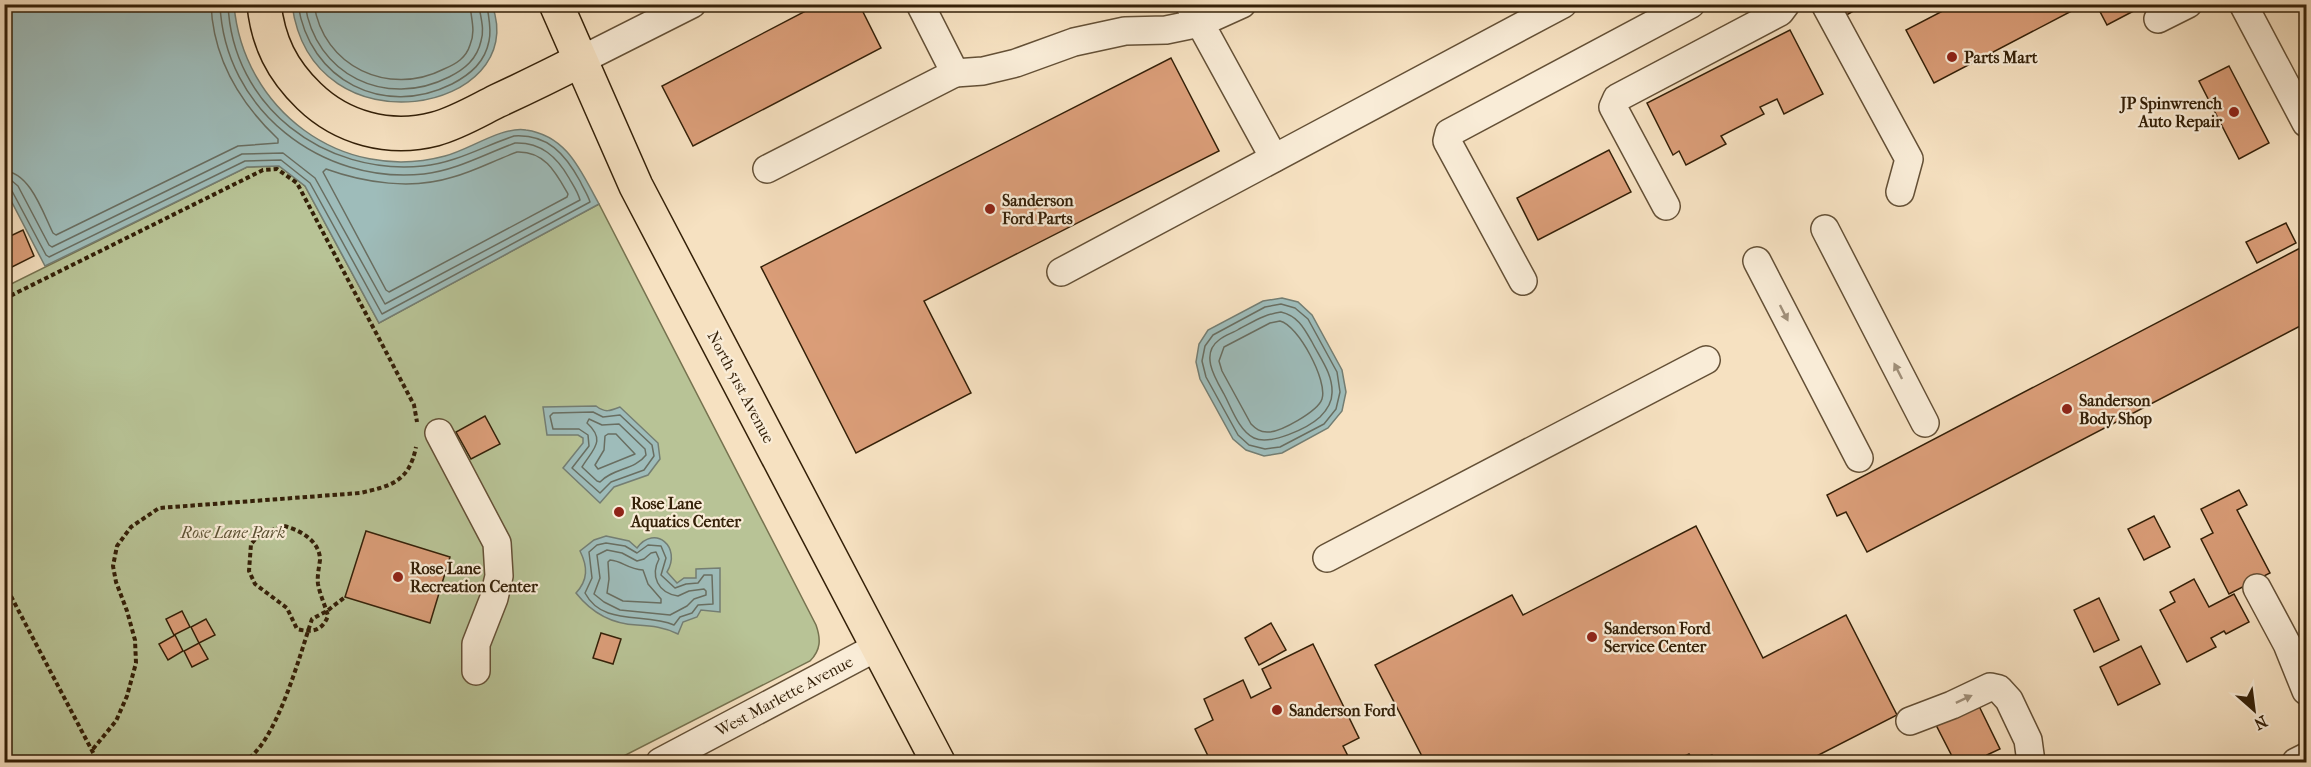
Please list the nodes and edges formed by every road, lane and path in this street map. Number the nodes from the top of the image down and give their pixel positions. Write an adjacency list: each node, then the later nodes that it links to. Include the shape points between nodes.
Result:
1 (264, 4): 14 (main road, via 273,48 297,85 342,121 374,131 435,129)
2 (556, 4): 14 (main road, North 51st Avenue)
3 (692, 4): 14 (street)
4 (920, 4): 15 (street)
5 (1242, 4): 12 (street)
6 (1563, 4): 17 (street)
7 (1691, 4): 24 (street, via 1449,133 1447,141)
8 (1786, 4): 20 (street, via 1780,12 1617,98 1613,107)
9 (1825, 4): 19 (street, via 1909,159)
10 (2188, 4): 13 (street)
11 (2243, 4): 16 (street)
12 (1194, 14): 15 (street, via 1166,30 1125,31 1074,42 1016,63); 17 (street)
13 (2158, 19)
14 (579, 61): 36 (main road, North 51st Avenue, via 636,186)
15 (954, 73): 18 (street)
16 (2307, 123)
17 (1274, 158): 23 (street)
18 (767, 170)
19 (1900, 192)
20 (1666, 206)
21 (1825, 229): 27 (street, one-way to 21)
22 (1757, 261): 29 (street, one-way to 29)
23 (1061, 272)
24 (1523, 281)
25 (4, 299): 28 (path, via 263,170 277,169 297,183 414,405)
26 (1706, 360): 30 (street)
27 (1925, 423)
28 (424, 433): 37 (street, via 497,543 499,576 476,644); 40 (path, via 407,470 398,482 383,488 159,508 131,527 117,546 113,566 135,640 136,663 116,721)
29 (1859, 458)
30 (1327, 558)
31 (4, 583): 40 (path)
32 (2257, 588): 38 (street)
33 (345, 597): 34 (path)
34 (327, 611): 35 (path, via 312,619); 35 (path, via 322,627); 35 (path, via 318,586 320,558 314,544 298,530 284,526 260,534 251,544 248,556 255,584 287,608 297,629)
35 (308, 632): 43 (path, via 274,722 253,758)
36 (877, 647): 44 (street, West Marlette Avenue); 45 (main road, North 51st Avenue)
37 (476, 671)
38 (2307, 691)
39 (1910, 721): 46 (street, one-way to 46, via 1990,687 2000,689 2028,740)
40 (93, 749): 42 (path)
41 (2307, 757): 47 (street)
42 (98, 762)
43 (243, 762)
44 (660, 762)
45 (938, 762)
46 (2031, 762)
47 (2296, 762)

